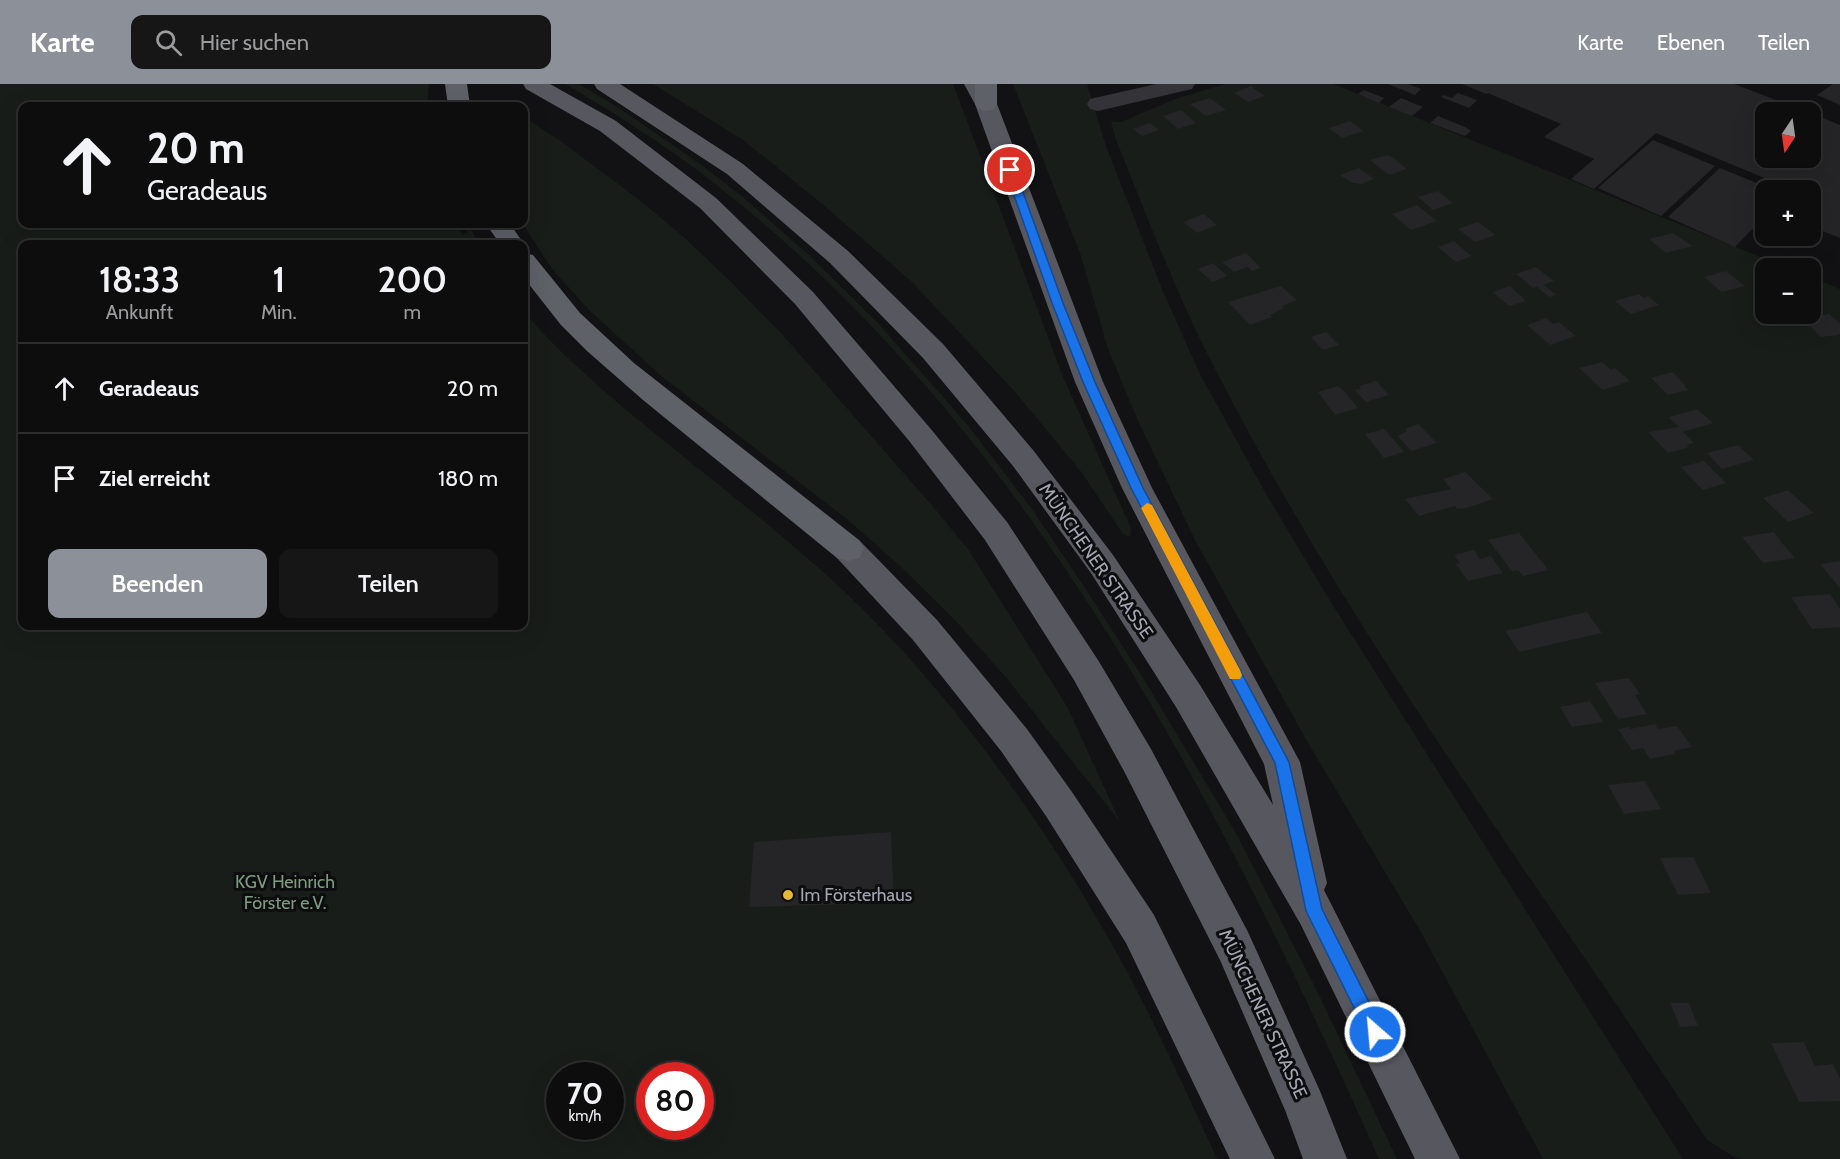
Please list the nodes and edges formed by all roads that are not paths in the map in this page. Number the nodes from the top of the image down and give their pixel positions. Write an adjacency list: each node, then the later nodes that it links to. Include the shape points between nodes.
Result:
1 (456, 84): 6 (highway)
2 (534, 84): 11 (highway, MÜNCHENER STRASSE, via 608,126 708,203 804,298 996,531 1086,670 1138,761 1234,946)
3 (605, 84): 9 (highway, MÜNCHENER STRASSE, via 735,169 840,256 933,351 1023,458 1102,564 1188,696)
4 (1184, 84): 7 (street)
5 (983, 91): 9 (highway, via 1089,382 1137,488 1282,762)
6 (458, 102)
7 (1098, 104)
8 (528, 267): 10 (highway, via 547,294 600,349 848,549 925,630 1014,740 1140,929)
9 (1315, 911): 12 (highway, MÜNCHENER STRASSE)
10 (1253, 1159)
11 (1325, 1159)
12 (1438, 1159)

